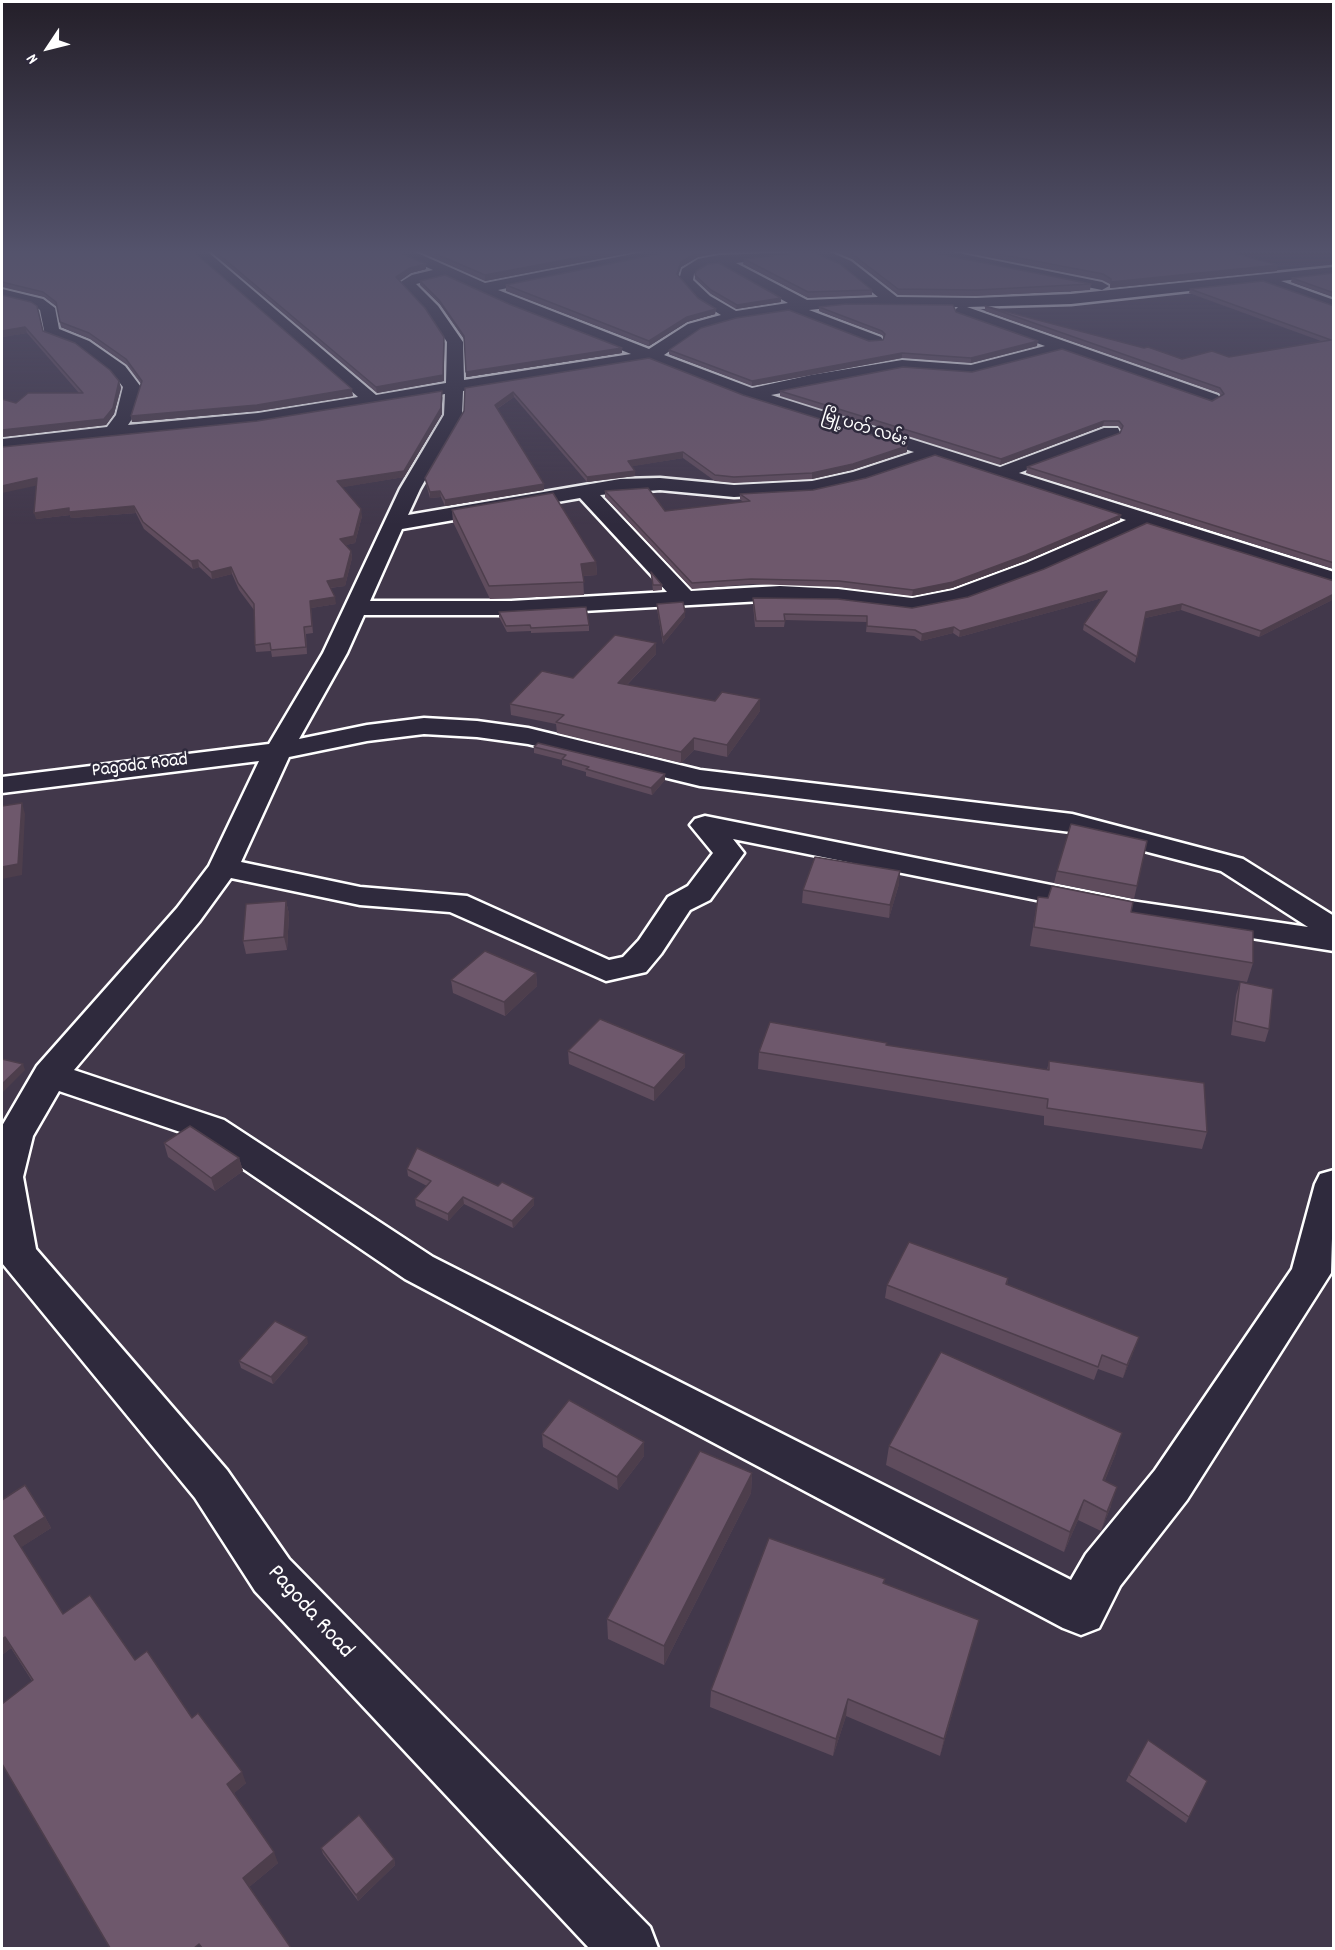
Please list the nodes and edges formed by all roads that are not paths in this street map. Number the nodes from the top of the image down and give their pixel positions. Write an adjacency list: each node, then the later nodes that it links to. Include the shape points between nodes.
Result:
1 (80, 343): 13 (street, via 119,370 132,387 125,416)
2 (306, 343): 12 (street)
3 (454, 343): 9 (street)
4 (617, 343): 8 (street, မြို့ပတ် လမ်း)
5 (672, 343): 8 (street)
6 (1054, 343): 7 (street)
7 (1063, 346): 10 (street, via 971,370 902,365); 11 (street)
8 (648, 356): 9 (street); 10 (street, မြို့ပတ် လမ်း)
9 (453, 389): 12 (street); 20 (street, via 453,415 410,489)
10 (750, 394): 16 (street, မြို့ပတ် လမ်း)
11 (1212, 399)
12 (372, 400): 13 (street, via 258,419)
13 (114, 432): 15 (street)
14 (1112, 432): 17 (street)
15 (2, 445)
16 (934, 452): 17 (street, မြို့ပတ် လမ်း); 18 (street, via 858,477 812,487 734,491 640,484)
17 (1001, 473): 19 (street, မြို့ပတ် လမ်း)
18 (585, 491): 20 (street); 22 (street)
19 (1144, 519): 21 (street, မြို့ပတ် လမ်း); 22 (street, via 1034,568 936,602 912,605 780,593)
20 (395, 524): 23 (street)
21 (1334, 579)
22 (686, 599): 23 (street, via 511,608)
23 (357, 608): 24 (street)
24 (278, 751): 25 (street, Pagoda Road); 26 (street); 27 (street, Pagoda Road, via 424,726 477,729 528,736 700,778 1072,824 1232,865)
25 (2, 785)
26 (223, 867): 28 (street, via 360,896 456,903 606,971 634,965 679,904 699,893 729,853 705,825 1131,910); 29 (street, via 188,915)
27 (1334, 930)
28 (1334, 941)
29 (50, 1075): 30 (street, via 211,1129 419,1268 1081,1611 1103,1570 1171,1485 1311,1274); 31 (street, Pagoda Road, via 14,1136 4,1177 17,1254 211,1484 272,1575)
30 (1334, 1184)
31 (629, 1948)

